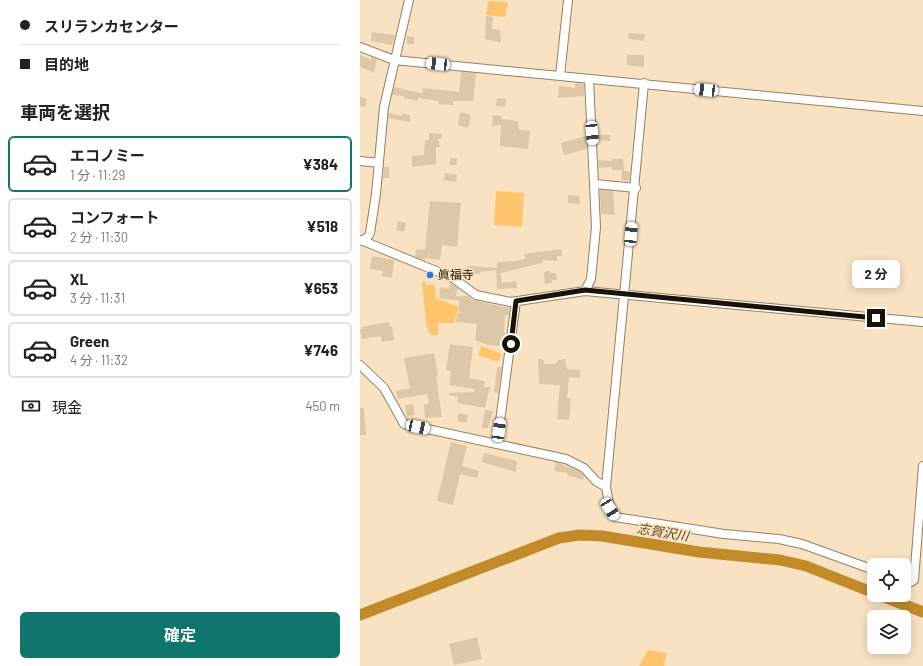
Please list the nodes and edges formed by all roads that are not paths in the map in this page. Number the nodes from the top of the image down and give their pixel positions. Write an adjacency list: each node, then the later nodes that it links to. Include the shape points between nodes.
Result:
1 (409, 0): 4 (street)
2 (568, 0): 5 (street)
3 (360, 47): 4 (street)
4 (394, 60): 5 (street); 10 (street, via 384,107)
5 (560, 76): 6 (street)
6 (589, 79): 7 (street); 11 (street)
7 (644, 83): 8 (street); 12 (street)
8 (923, 111)
9 (360, 161): 10 (street)
10 (379, 163): 13 (street, via 370,233 367,238)
11 (594, 184): 12 (street); 14 (street, via 596,227 593,264 591,279)
12 (636, 188): 15 (street)
13 (360, 240): 16 (street, via 453,278 476,295 503,302)
14 (585, 290): 15 (street); 16 (street)
15 (625, 295): 17 (street); 21 (street)
16 (516, 301): 19 (street)
17 (923, 322)
18 (360, 365): 19 (street, via 384,388 404,424)
19 (497, 444): 21 (street, via 566,459 584,468)
20 (923, 466): 22 (street)
21 (606, 487): 23 (street, via 610,509 615,517 620,519 779,539 802,544)
22 (920, 527): 24 (street, via 914,580)
23 (867, 567)
24 (911, 582)

